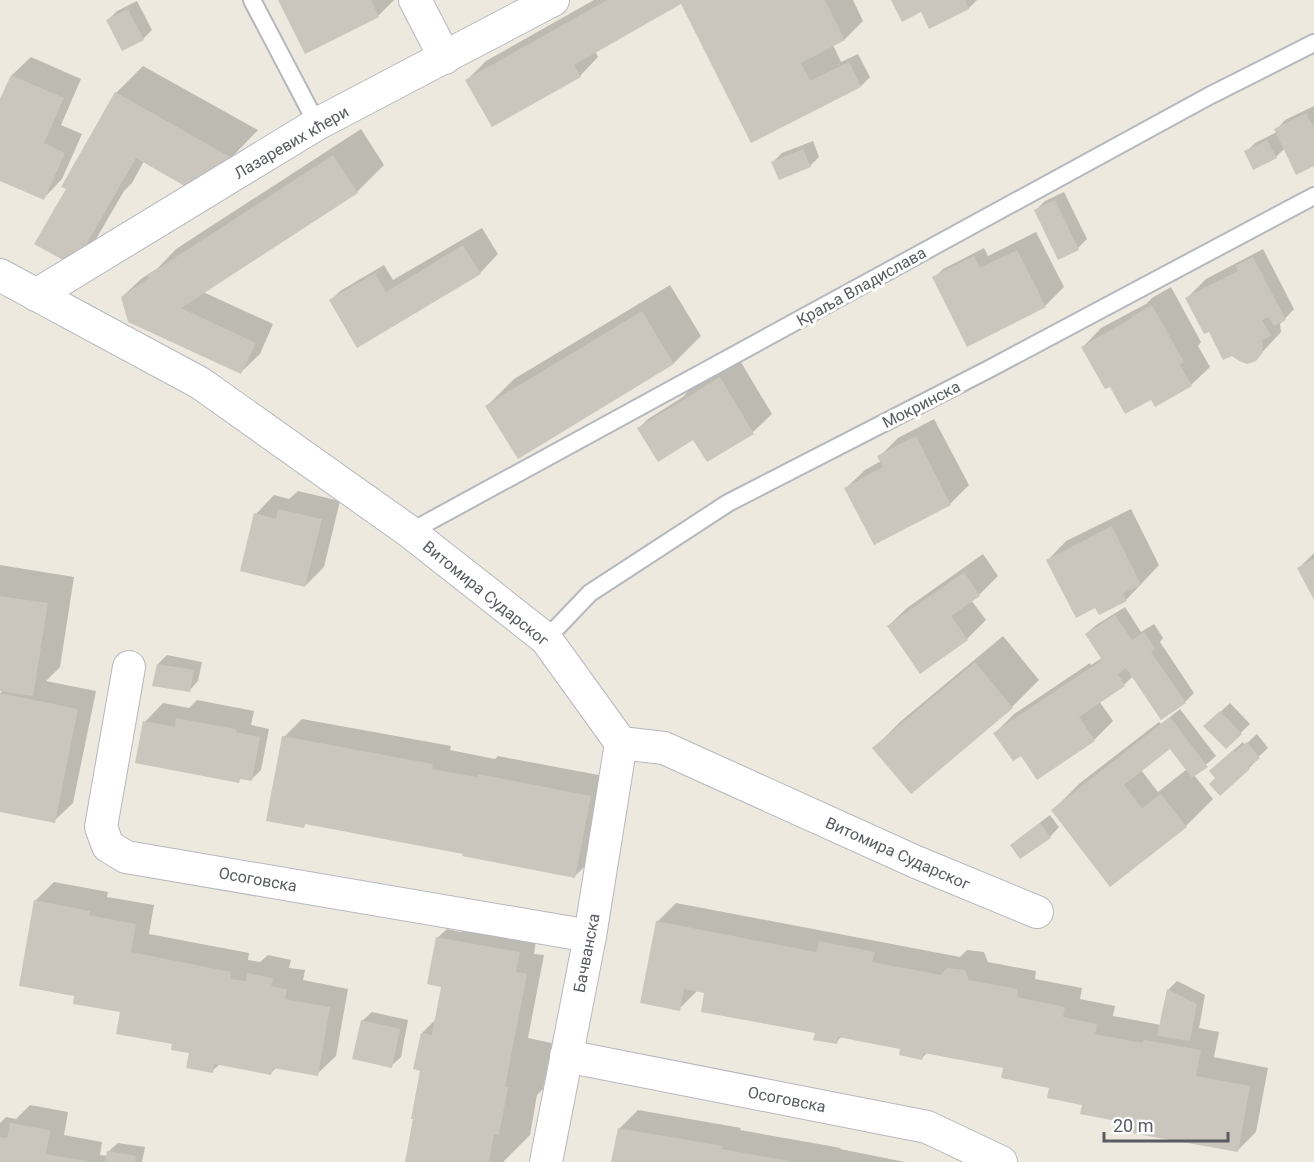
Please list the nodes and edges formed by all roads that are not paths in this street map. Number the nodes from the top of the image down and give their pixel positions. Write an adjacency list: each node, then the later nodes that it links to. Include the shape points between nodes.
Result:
1 (252, 0): 6 (lane)
2 (415, 0): 5 (street)
3 (553, 0): 5 (street, Лазаревих кћери)
4 (1314, 43): 10 (lane, Краља Владислава, via 1209,96)
5 (445, 58): 6 (street, Лазаревих кћери)
6 (317, 124): 9 (street, Лазаревих кћери)
7 (1314, 196): 11 (lane, Мокринска, via 728,503 590,593)
8 (0, 275): 9 (street, Витомира Сударског)
9 (36, 295): 10 (street, Витомира Сударског, via 200,383)
10 (410, 532): 11 (street, Витомира Сударског)
11 (546, 639): 13 (street, Витомира Сударског)
12 (129, 667): 15 (street, Осоговска, via 101,827 108,846 126,857)
13 (621, 743): 14 (street, Витомира Сударског, via 664,748); 15 (street, Бачванска)
14 (1037, 912)
15 (590, 936): 16 (street, Бачванска)
16 (566, 1056): 17 (street, Бачванска); 18 (street, Осоговска, via 927,1126)
17 (546, 1162)
18 (1001, 1162)

